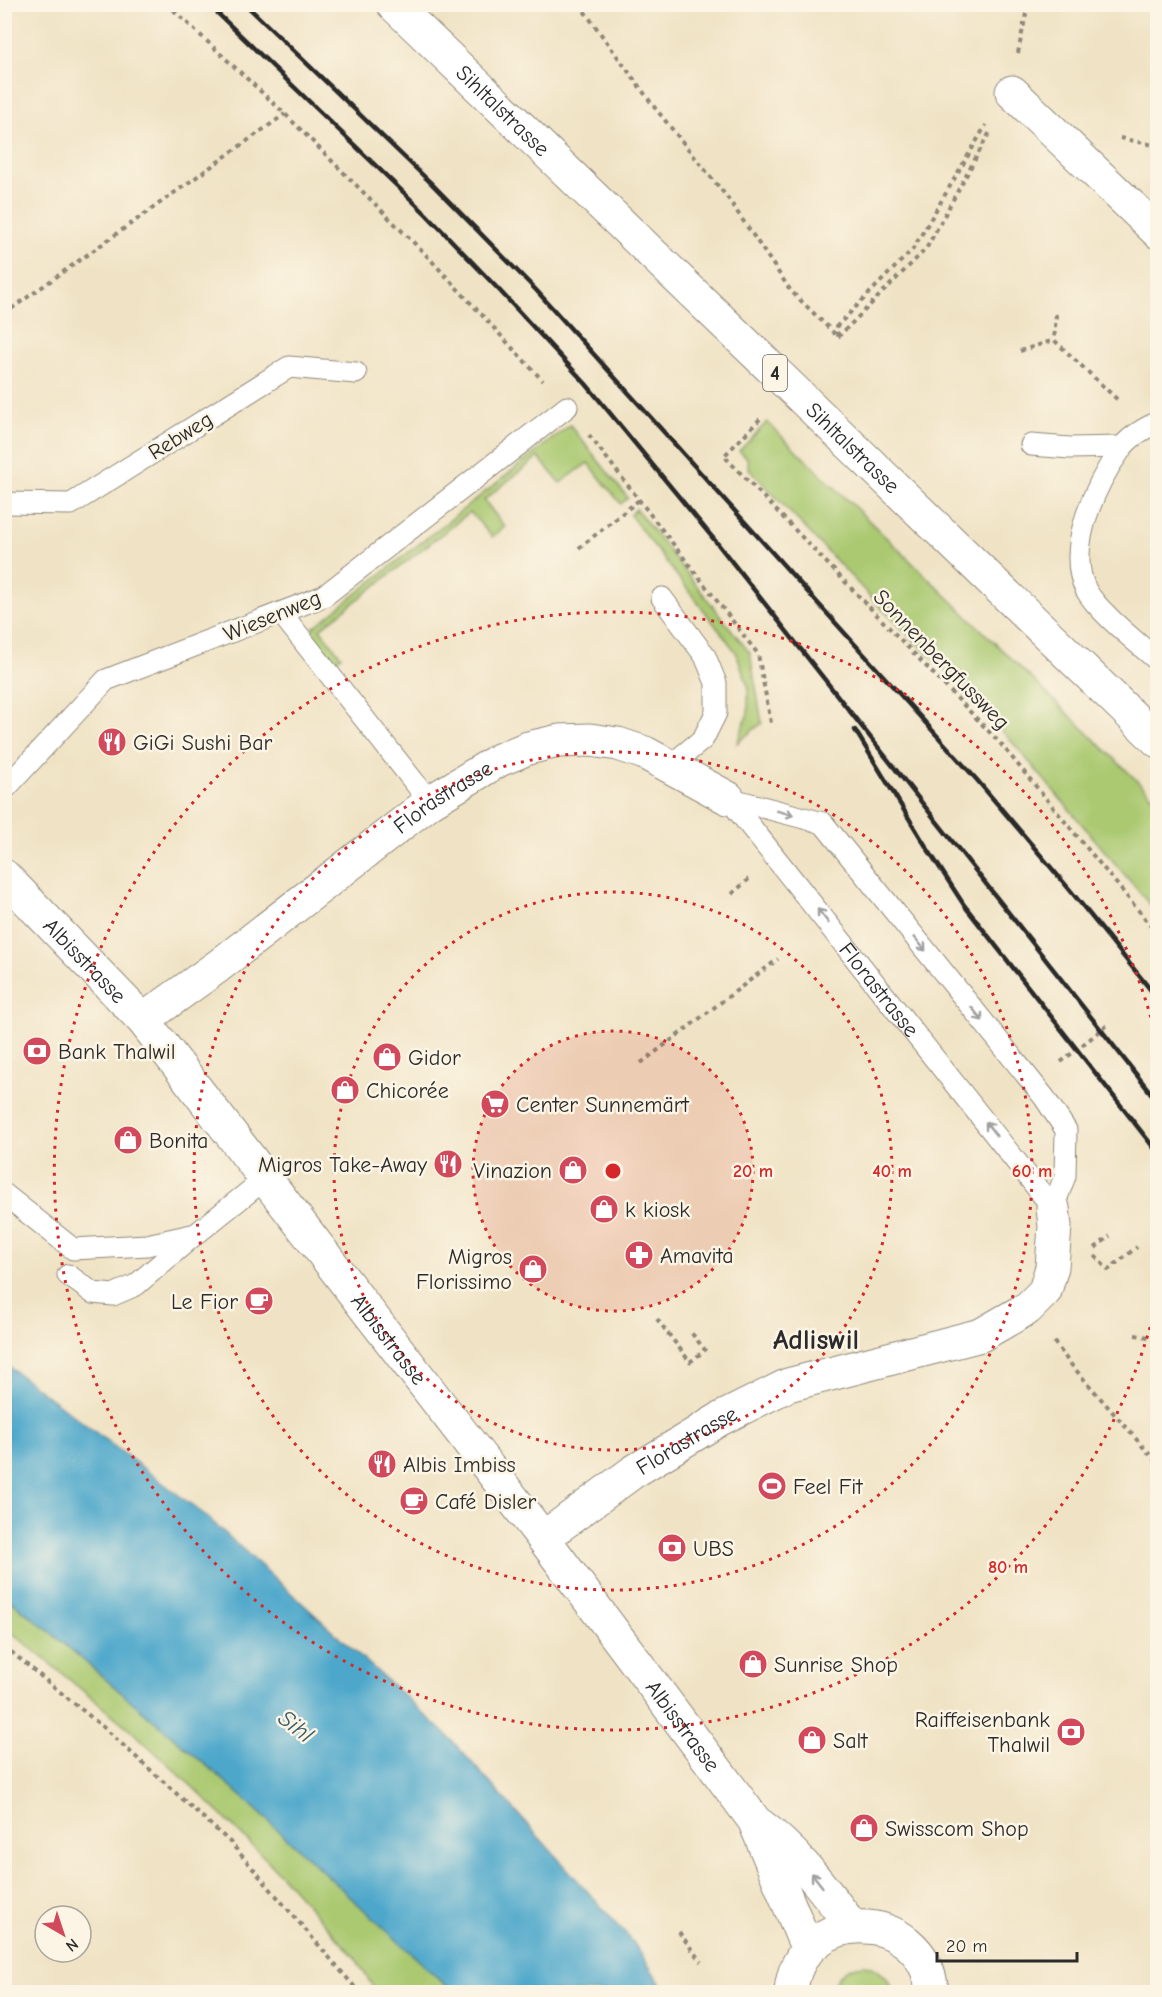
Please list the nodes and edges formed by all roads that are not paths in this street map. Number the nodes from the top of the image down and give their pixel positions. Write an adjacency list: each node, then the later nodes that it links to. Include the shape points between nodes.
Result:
1 (393, 4): 13 (main road, Sihltalstrasse / 4)
2 (1006, 103): 3 (main road)
3 (1158, 232)
4 (356, 373): 9 (lane, Rebweg, via 290,366 71,504)
5 (567, 407): 11 (lane, Wiesenweg, via 324,596)
6 (1152, 424): 8 (lane)
7 (1031, 445): 8 (lane)
8 (1122, 447): 12 (lane, via 1099,484 1081,532 1079,565 1085,588 1094,602)
9 (4, 501)
10 (662, 598): 14 (lane, via 705,656 716,683 716,713 703,739)
11 (281, 613): 15 (lane, Wiesenweg, via 106,680); 17 (lane)
12 (1158, 661)
13 (1158, 741)
14 (670, 766): 16 (main road, Florastrasse); 17 (main road, Florastrasse, via 618,744 559,741 500,760)
15 (4, 790)
16 (728, 798): 22 (lane, Florastrasse, one-way to 16); 22 (lane, one-way to 22, via 823,823 1033,1083 1066,1130 1065,1176)
17 (430, 802): 19 (main road, Florastrasse)
18 (4, 876): 19 (main road, Albisstrasse)
19 (143, 1020): 20 (main road, Albisstrasse)
20 (265, 1179): 23 (lane); 25 (main road, Albisstrasse)
21 (4, 1194): 23 (lane, via 73,1249 147,1245)
22 (1053, 1208): 25 (main road, Florastrasse, via 1054,1248 1045,1291 1021,1313 981,1335 788,1385 720,1419 633,1472)
23 (196, 1234): 24 (lane, via 136,1285 113,1295 93,1293)
24 (68, 1275)
25 (543, 1538): 26 (main road, Albisstrasse)
26 (754, 1820): 27 (main road, Albisstrasse, one-way to 26, via 803,1863); 28 (main road, Albisstrasse)
27 (852, 1926): 28 (main road, via 828,1934); 30 (main road, via 880,1928 905,1941 925,1965)
28 (808, 1950): 29 (main road, via 795,1972)
29 (790, 1992)
30 (932, 1992)

